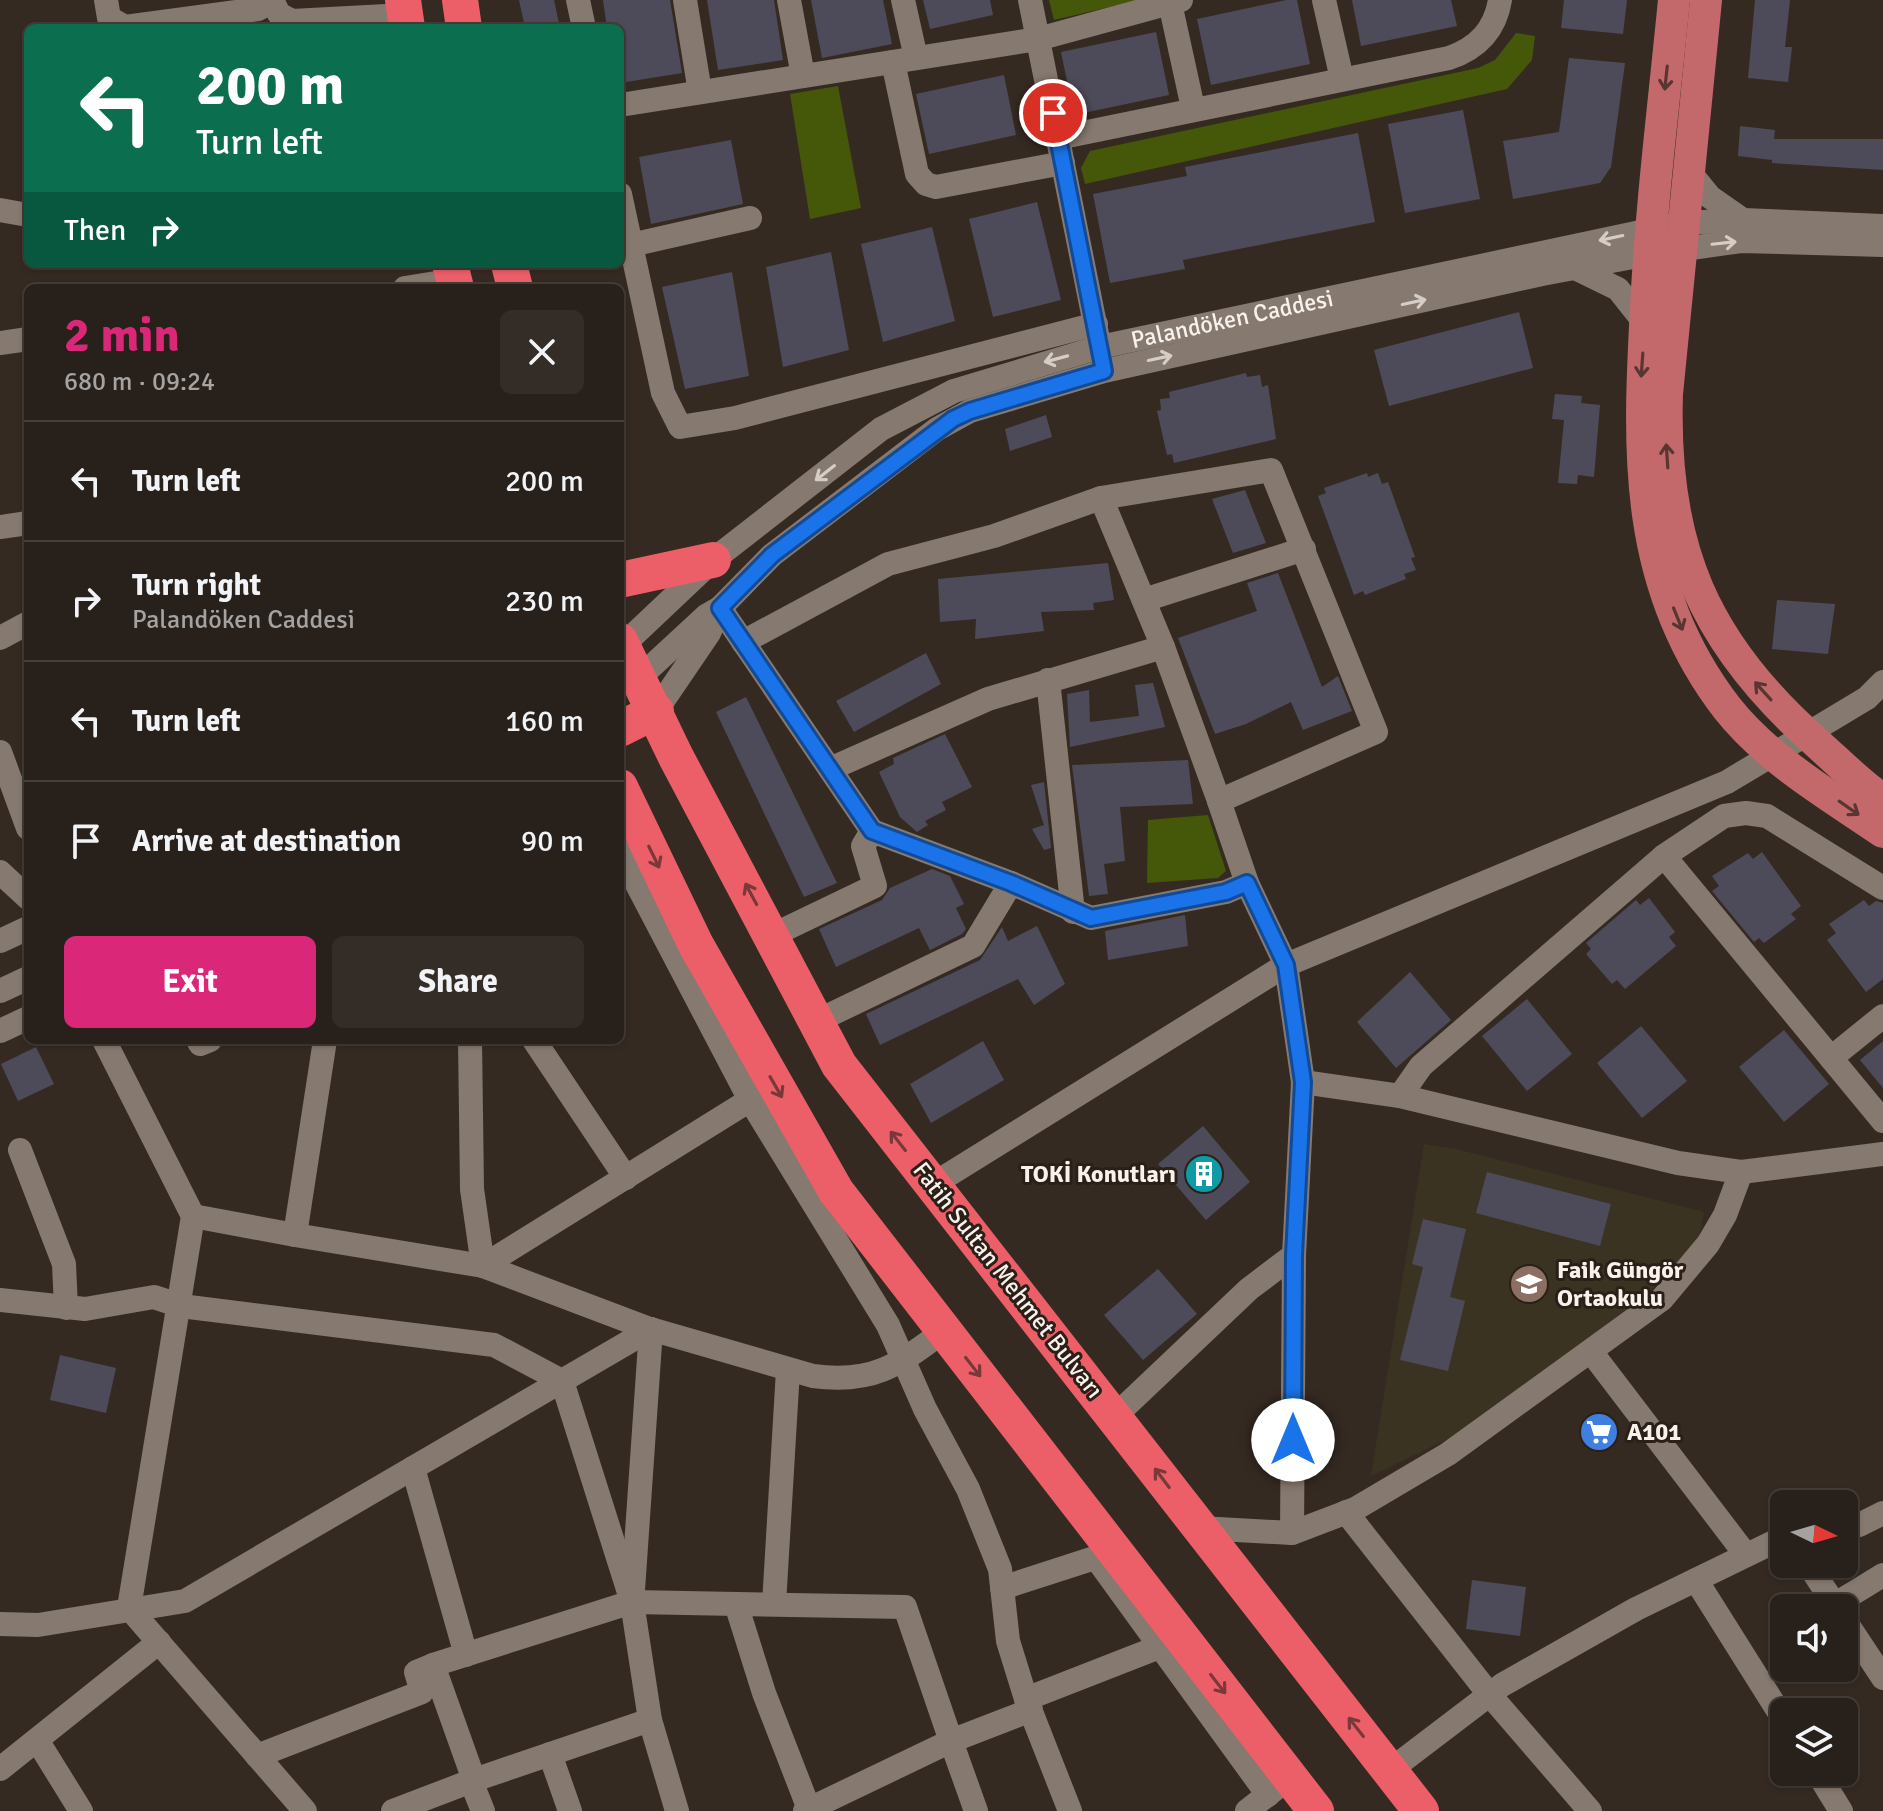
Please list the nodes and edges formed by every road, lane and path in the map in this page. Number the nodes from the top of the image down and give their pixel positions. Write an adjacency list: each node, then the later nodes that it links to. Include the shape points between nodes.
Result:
1 (106, 0): 15 (street)
2 (272, 0): 16 (street, via 258,9); 17 (street, via 279,14 292,21)
3 (460, 0): 18 (highway)
4 (578, 0): 19 (street)
5 (685, 0): 24 (street)
6 (789, 0): 22 (street)
7 (903, 0): 21 (street)
8 (1030, 0): 20 (street)
9 (1324, 0): 23 (street)
10 (1500, 0): 23 (street, via 1493,25 1477,43 1449,58)
11 (1674, 0): 37 (main road, one-way to 37)
12 (1706, 0): 29 (main road)
13 (1176, 1): 20 (street); 26 (street)
14 (405, 14): 17 (street)
15 (116, 24)
16 (156, 24)
17 (328, 24)
18 (463, 24)
19 (583, 24)
20 (1038, 39): 21 (street); 27 (street)
21 (905, 60): 22 (street); 28 (street, via 917,174 926,184 936,187)
22 (803, 76): 24 (street)
23 (1342, 79): 26 (street)
24 (700, 92): 25 (street)
25 (624, 104)
26 (1193, 108): 27 (street)
27 (1058, 138): 28 (street)
28 (1063, 163): 44 (street)
29 (1688, 170): 34 (street, via 1710,197); 36 (main road)
30 (0, 210): 32 (street)
31 (624, 213): 38 (street)
32 (24, 214)
33 (750, 218): 38 (street)
34 (1743, 220): 35 (street, Palandöken Caddesi); 36 (street, Palandöken Caddesi)
35 (1883, 226)
36 (1682, 236): 37 (street, Palandöken Caddesi); 39 (street, Palandöken Caddesi, one-way to 39); 65 (main road, one-way to 36, via 1736,659 1695,583 1678,534 1666,448)
37 (1650, 241): 40 (street, Palandöken Caddesi); 41 (main road); 44 (street, Palandöken Caddesi, one-way to 44)
38 (631, 245): 44 (street, via 663,393 680,427)
39 (1883, 245)
40 (1575, 268): 41 (street, via 1618,289); 44 (street, Palandöken Caddesi, one-way to 40)
41 (1645, 323): 67 (main road, one-way to 67, via 1640,446 1647,519 1665,587 1693,657 1710,684)
42 (24, 340): 43 (street)
43 (0, 343)
44 (1100, 347): 49 (street, Palandöken Caddesi, one-way to 49, via 989,378 904,415); 51 (street, Palandöken Caddesi, via 953,419 772,555)
45 (1101, 498): 48 (street, via 1271,470); 52 (street); 57 (street, via 994,536 888,564)
46 (24, 524): 47 (street)
47 (0, 527)
48 (1304, 549): 52 (street); 71 (street, via 1376,732)
49 (713, 560): 50 (highway); 51 (street); 56 (street, Palandöken Caddesi)
50 (624, 579)
51 (740, 586): 53 (street, Palandöken Caddesi)
52 (1144, 600): 58 (street)
53 (720, 608): 57 (street); 60 (street, Palandöken Caddesi); 63 (street, Palandöken Caddesi)
54 (24, 625): 55 (street)
55 (0, 638)
56 (624, 642)
57 (743, 642): 68 (street)
58 (1163, 647): 61 (street); 71 (street)
59 (624, 650): 60 (highway, Fatih Sultan Mehmet Bulvarı)
60 (640, 677): 63 (highway, Fatih Sultan Mehmet Bulvarı)
61 (1048, 680): 68 (street, via 988,699); 82 (street)
62 (1883, 682): 65 (street, via 1867,698)
63 (656, 711): 64 (highway); 84 (highway, Fatih Sultan Mehmet Bulvarı, one-way to 63)
64 (624, 727)
65 (1805, 733): 67 (street); 70 (main road)
66 (0, 752): 72 (street)
67 (1771, 753): 74 (main road, one-way to 74); 86 (street, via 1727,782)
68 (830, 769): 73 (street)
69 (624, 795): 115 (highway, one-way to 115, via 696,945 836,1191)
70 (1883, 800)
71 (1219, 801): 79 (street)
72 (24, 817)
73 (872, 831): 78 (street); 84 (street, via 863,846 875,886)
74 (1883, 832)
75 (1664, 856): 80 (street, via 1714,819 1756,814 1777,821); 97 (street); 99 (street, via 1421,1066)
76 (624, 860): 100 (street)
77 (0, 872): 81 (street)
78 (1011, 883): 82 (street); 91 (street, via 973,946)
79 (1247, 883): 82 (street, via 1226,892 1091,918); 86 (street)
80 (1883, 888)
81 (24, 894)
82 (1073, 912)
83 (24, 930): 85 (street)
84 (773, 935): 91 (highway, Fatih Sultan Mehmet Bulvarı)
85 (0, 941)
86 (1286, 965): 98 (street); 106 (street)
87 (24, 980): 88 (street)
88 (0, 991)
89 (1883, 1016): 97 (street)
90 (24, 1020): 92 (street)
91 (817, 1021): 106 (highway, Fatih Sultan Mehmet Bulvarı, one-way to 91, via 839,1065)
92 (0, 1031)
93 (106, 1044): 107 (street)
94 (324, 1044): 108 (street)
95 (470, 1044): 110 (street, via 472,1189)
96 (537, 1044): 105 (street)
97 (1831, 1058): 101 (street)
98 (1303, 1082): 99 (street); 109 (street)
99 (1400, 1096): 104 (street, via 1678,1163)
100 (750, 1100): 105 (street); 117 (street, via 888,1325)
101 (1883, 1121)
102 (20, 1150): 113 (street, via 64,1264)
103 (1883, 1154): 104 (street)
104 (1741, 1172): 116 (street, via 1725,1215 1684,1277)
105 (626, 1178): 110 (street)
106 (932, 1185): 120 (highway, Fatih Sultan Mehmet Bulvarı)
107 (193, 1216): 108 (street); 112 (street)
108 (295, 1235): 110 (street)
109 (1294, 1255): 120 (street, via 1249,1289); 126 (street)
110 (483, 1266): 114 (street)
111 (0, 1300): 113 (street)
112 (181, 1306): 113 (street, via 154,1297); 119 (street, via 494,1345); 137 (street)
113 (66, 1308)
114 (651, 1329): 118 (street); 119 (street); 134 (street)
115 (945, 1330): 117 (street); 128 (highway, one-way to 128)
116 (1592, 1353): 122 (street, via 1448,1454); 129 (street)
117 (903, 1361): 118 (street, via 876,1375 855,1378); 132 (street, via 968,1489 1000,1569)
118 (788, 1370): 136 (street)
119 (562, 1381): 121 (street); 134 (street)
120 (1115, 1416): 125 (highway, Fatih Sultan Mehmet Bulvarı, one-way to 120)
121 (413, 1468): 137 (street, via 185,1601); 142 (street)
122 (1346, 1512): 126 (street); 145 (street)
123 (1883, 1513): 124 (street)
124 (1859, 1525)
125 (1200, 1528): 126 (street); 154 (highway, Fatih Sultan Mehmet Bulvarı, one-way to 125)
126 (1292, 1533)
127 (1770, 1544): 129 (street)
128 (1105, 1555): 132 (street); 141 (highway)
129 (1746, 1555): 131 (street)
130 (1883, 1575): 133 (street)
131 (1696, 1580): 145 (street); 146 (street)
132 (1002, 1588): 147 (street, via 1008,1641)
133 (1858, 1595)
134 (632, 1602): 135 (street); 142 (street); 148 (street)
135 (736, 1604): 136 (street); 158 (street)
136 (774, 1604): 150 (street, via 905,1607)
137 (129, 1608): 138 (street, via 38,1625); 140 (street)
138 (0, 1624)
139 (1858, 1641): 144 (street)
140 (159, 1642): 149 (street); 152 (street)
141 (1170, 1642): 147 (street); 156 (highway)
142 (466, 1655): 143 (street)
143 (433, 1665): 152 (street, via 416,1672 422,1692); 155 (street)
144 (1883, 1678)
145 (1489, 1694): 154 (street); 170 (street)
146 (1770, 1698)
147 (1028, 1704): 150 (street); 166 (street)
148 (650, 1720): 151 (street); 164 (street)
149 (37, 1740): 153 (street); 159 (street)
150 (951, 1741): 158 (street); 165 (street)
151 (550, 1754): 155 (street); 163 (street)
152 (257, 1756): 160 (street)
153 (0, 1769)
154 (1389, 1771): 169 (highway, Fatih Sultan Mehmet Bulvarı)
155 (473, 1780): 161 (street); 162 (street)
156 (1279, 1786): 167 (street); 168 (highway)
157 (1826, 1786): 171 (street)
158 (807, 1810)
159 (81, 1811)
160 (305, 1811)
161 (393, 1811)
162 (483, 1811)
163 (570, 1811)
164 (677, 1811)
165 (976, 1811)
166 (1070, 1811)
167 (1247, 1811)
168 (1316, 1811)
169 (1421, 1811)
170 (1590, 1811)
171 (1841, 1811)

